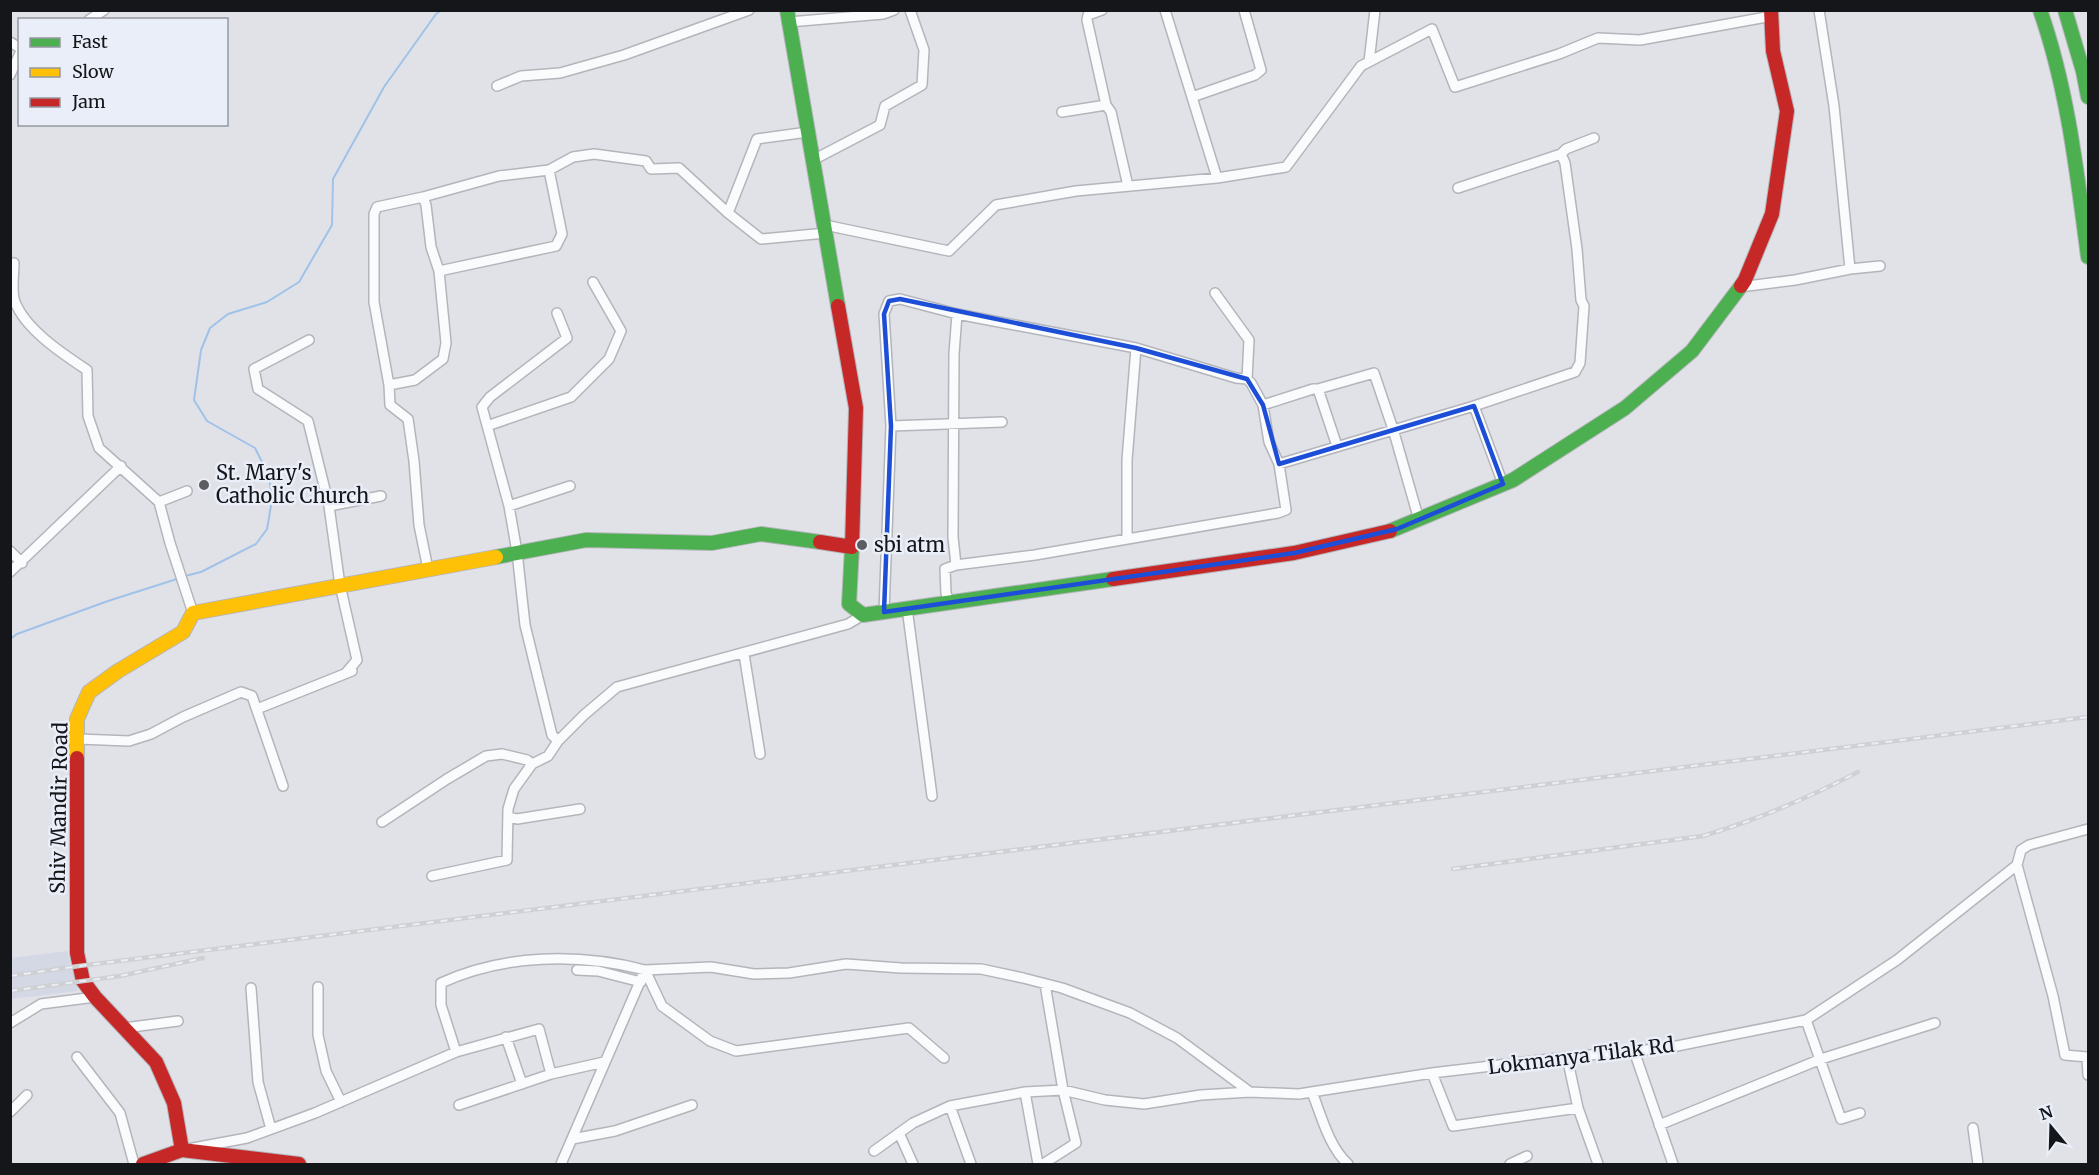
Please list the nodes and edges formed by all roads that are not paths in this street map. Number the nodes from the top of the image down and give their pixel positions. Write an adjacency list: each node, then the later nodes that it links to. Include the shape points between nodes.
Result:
1 (748, 10): 16 (street, via 624,55 560,73 521,76)
2 (894, 10): 12 (street, via 883,14)
3 (910, 10): 24 (street, via 924,50 922,85 885,106 880,125)
4 (1102, 10): 19 (street, via 1088,15 1087,20)
5 (1165, 10): 17 (street)
6 (1244, 10): 17 (street, via 1261,70)
7 (1375, 10): 14 (street)
8 (1820, 10): 35 (street)
9 (2040, 10): 32 (main road, via 2070,125)
10 (2065, 10): 18 (main road)
11 (1772, 13): 14 (street, via 1640,40 1598,38 1455,87 1432,29); 38 (main road, via 1773,51 1787,111 1772,214)
12 (788, 16): 21 (main road)
13 (18, 57): 15 (street)
14 (1369, 62): 26 (street, via 1361,66 1286,167)
15 (10, 75)
16 (497, 86)
17 (1192, 96): 26 (street)
18 (2088, 97)
19 (1106, 105): 20 (street); 27 (street)
20 (1062, 112)
21 (808, 132): 24 (main road); 30 (street, via 757,140)
22 (1594, 138): 23 (street)
23 (1562, 154): 28 (street); 48 (street, via 1584,306 1580,363 1575,372)
24 (813, 160): 31 (main road)
25 (549, 170): 29 (street, via 499,176); 30 (street, via 573,157 594,154 646,161 651,169 679,168); 36 (street, via 562,234 556,246)
26 (1217, 178): 27 (street)
27 (1128, 186): 31 (street, via 996,206 948,251)
28 (1458, 188)
29 (423, 197): 36 (street); 45 (street, via 377,207 374,214 374,302)
30 (728, 213): 31 (street, via 760,239)
31 (826, 229): 66 (main road, via 856,408)
32 (2088, 257)
33 (10, 263): 56 (street, via 14,263 14,300 27,321 55,348 87,370 88,416 99,448)
34 (1880, 266): 35 (street)
35 (1850, 269): 38 (street)
36 (439, 271): 45 (street, via 446,343 443,359 415,380)
37 (593, 282): 51 (street, via 621,331 609,359 572,397)
38 (1740, 287): 57 (main road, via 1692,351 1625,408)
39 (1215, 293): 44 (street, via 1250,340)
40 (557, 313): 51 (street, via 567,338 490,397 482,407)
41 (957, 314): 43 (street); 50 (street); 52 (street, via 900,299 889,301 884,314)
42 (309, 340): 62 (street, via 254,369 258,389 308,421)
43 (1136, 348): 44 (street); 65 (street, via 1127,460)
44 (1246, 379): 47 (street)
45 (389, 385): 71 (street, via 390,405 408,419 419,525)
46 (1318, 389): 47 (street); 53 (street, via 1374,373); 54 (street)
47 (1263, 405): 55 (street, via 1269,442)
48 (1474, 406): 53 (street); 57 (street)
49 (1002, 422): 50 (street)
50 (955, 423): 52 (street); 70 (street)
51 (487, 426): 63 (street)
52 (891, 426): 76 (street)
53 (1393, 429): 54 (street); 64 (street)
54 (1337, 446): 55 (street)
55 (1279, 464): 65 (street, via 1286,510)
56 (121, 466): 61 (street); 69 (street)
57 (1503, 484): 64 (main road)
58 (570, 486): 63 (street)
59 (187, 491): 61 (street)
60 (381, 496): 62 (street)
61 (159, 502): 77 (street)
62 (329, 506): 73 (street)
63 (509, 506): 68 (street)
64 (1419, 520): 74 (main road, via 1397,529 1294,553)
65 (1127, 538): 70 (street)
66 (852, 547): 68 (main road, via 761,534 712,543 586,540); 78 (main road, via 849,604)
67 (10, 551): 69 (street)
68 (517, 552): 71 (main road); 82 (street, via 525,625 552,735)
69 (22, 562): 72 (street)
70 (956, 565): 74 (street, via 945,569)
71 (428, 569): 73 (main road)
72 (10, 572)
73 (340, 585): 77 (main road); 80 (street, via 357,660 351,671)
74 (949, 602): 75 (main road)
75 (908, 608): 76 (main road); 86 (street)
76 (884, 612): 78 (main road)
77 (193, 613): 81 (main road, Shiv Mandir Road, via 183,632 89,692 77,719)
78 (863, 615): 79 (street, via 848,624)
79 (744, 654): 82 (street, via 617,687); 83 (street)
80 (257, 709): 81 (street, via 252,696 241,692 129,741); 85 (street)
81 (78, 739): 99 (main road, Shiv Mandir Road, via 77,953 83,981)
82 (558, 741): 84 (street, via 548,756)
83 (760, 754)
84 (532, 764): 88 (street, via 514,789); 89 (street, via 502,754 486,756)
85 (283, 786)
86 (932, 796)
87 (580, 809): 88 (street)
88 (509, 818): 92 (street, via 507,860)
89 (382, 822)
90 (2088, 829): 91 (street, Lokmanya Tilak Rd, via 2029,845 2021,850)
91 (2017, 865): 100 (street, Lokmanya Tilak Rd, via 1897,960); 115 (street, via 2065,1055 2086,1057)
92 (432, 876)
93 (577, 970): 95 (street)
94 (645, 970): 95 (street); 96 (street, via 711,967 754,974 789,974 846,964 981,969); 107 (street, via 562,958 516,962 462,974 441,983 441,1005); 110 (street, via 662,1005 710,1041 736,1051 909,1028)
95 (641, 982): 112 (street)
96 (1046, 984): 117 (street); 119 (street, via 1130,1013 1177,1038)
97 (318, 987): 122 (street, via 318,1035 326,1071)
98 (251, 988): 131 (street, via 258,1082)
99 (95, 997): 102 (street, via 41,1004); 104 (main road, Shiv Mandir Road)
100 (1806, 1020): 106 (street, Lokmanya Tilak Rd); 111 (street)
101 (178, 1021): 104 (street)
102 (10, 1023)
103 (1935, 1023): 111 (street)
104 (124, 1028): 134 (main road, Shiv Mandir Road, via 156,1062 174,1103)
105 (506, 1037): 107 (street); 113 (street, via 539,1029); 116 (street)
106 (1634, 1051): 108 (street, Lokmanya Tilak Rd); 129 (street)
107 (456, 1052): 122 (street)
108 (1567, 1056): 114 (street, Lokmanya Tilak Rd); 126 (street)
109 (76, 1057): 138 (street, via 120,1113)
110 (944, 1058)
111 (1821, 1059): 128 (street, via 1841,1119); 129 (street)
112 (604, 1062): 113 (street); 133 (street)
113 (551, 1074): 116 (street)
114 (1432, 1074): 120 (street, Lokmanya Tilak Rd); 126 (street, via 1453,1126)
115 (2088, 1075)
116 (522, 1084): 123 (street)
117 (1063, 1090): 118 (street, Lokmanya Tilak Rd); 119 (street, Lokmanya Tilak Rd, via 1144,1104); 145 (street, via 1076,1143)
118 (1025, 1092): 125 (street, Lokmanya Tilak Rd); 144 (street)
119 (1250, 1092): 120 (street, Lokmanya Tilak Rd)
120 (1312, 1092): 146 (street, via 1331,1139)
121 (27, 1095): 127 (street)
122 (341, 1102): 131 (street)
123 (459, 1105)
124 (692, 1105): 133 (street, via 615,1131)
125 (950, 1106): 132 (street, Lokmanya Tilak Rd); 143 (street)
126 (1578, 1108): 148 (street)
127 (10, 1112)
128 (1860, 1113)
129 (1659, 1125): 149 (street)
130 (1972, 1128): 150 (street)
131 (271, 1129): 134 (street, via 247,1138)
132 (899, 1133): 135 (street, Lokmanya Tilak Rd); 142 (street)
133 (572, 1139): 141 (street)
134 (182, 1150): 137 (main road); 139 (main road)
135 (874, 1151)
136 (1527, 1156): 147 (street)
137 (226, 1159): 140 (main road)
138 (134, 1164)
139 (143, 1164)
140 (299, 1164)
141 (561, 1164)
142 (912, 1164)
143 (971, 1164)
144 (1038, 1164)
145 (1043, 1164)
146 (1348, 1164)
147 (1510, 1164)
148 (1598, 1164)
149 (1673, 1164)
150 (1978, 1164)

